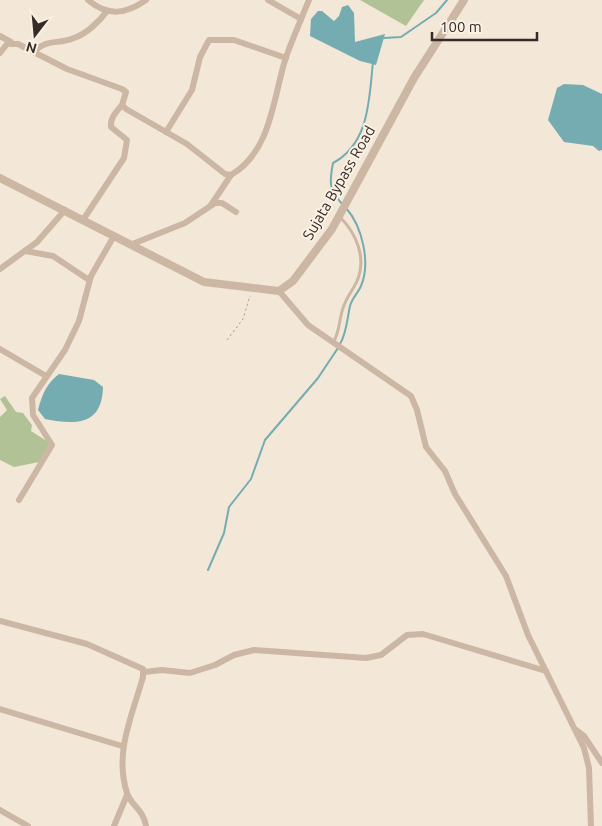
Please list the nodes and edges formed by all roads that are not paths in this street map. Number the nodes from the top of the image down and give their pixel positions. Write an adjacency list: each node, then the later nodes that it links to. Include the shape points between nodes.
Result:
1 (88, 0): 7 (street)
2 (146, 0): 7 (street, via 127,10)
3 (268, 0): 6 (street)
4 (309, 0): 8 (street)
5 (464, 0): 21 (street, Sujata Bypass Road, via 414,78)
6 (279, 3): 8 (street)
7 (107, 11): 11 (street, via 78,36 45,43)
8 (301, 19): 13 (street)
9 (0, 36): 10 (street)
10 (11, 42): 11 (street); 12 (street)
11 (34, 51): 14 (street, via 67,69 122,89 126,92)
12 (0, 53)
13 (286, 58): 15 (street, via 234,40 209,40 200,57 192,90); 16 (street, via 267,130 256,150)
14 (122, 105): 15 (street); 22 (street, via 114,114 111,127 127,140 126,154)
15 (166, 132): 16 (street)
16 (231, 175): 18 (street)
17 (0, 178): 19 (street)
18 (211, 205): 20 (street, via 222,203); 24 (street, via 186,222)
19 (65, 210): 22 (street); 25 (street)
20 (236, 212)
21 (341, 214): 28 (street, Sujata Bypass Road, via 298,275); 29 (lane, via 355,236 361,267 357,282 345,301)
22 (83, 220): 23 (street)
23 (114, 236): 24 (street); 27 (street)
24 (130, 244): 28 (street, via 204,282)
25 (25, 251): 26 (street); 27 (street, via 53,256)
26 (0, 269)
27 (89, 280): 31 (street, via 79,320)
28 (279, 291): 29 (street, via 302,320)
29 (334, 343): 34 (street, via 391,380 415,402 426,447 445,472 506,576 524,627)
30 (0, 349): 31 (street)
31 (46, 376): 32 (street, via 35,391 32,409 52,445)
32 (19, 500)
33 (0, 621): 35 (street, via 87,644 132,662)
34 (546, 671): 35 (street, via 414,633 400,639 381,655 366,658 254,650 190,673); 37 (street)
35 (144, 672): 38 (street)
36 (0, 708): 38 (street)
37 (573, 728): 39 (street, via 584,736); 45 (street, via 584,748 589,768)
38 (122, 746): 40 (street)
39 (602, 763)
40 (128, 795): 43 (street); 44 (street, via 139,808)
41 (0, 810): 42 (street)
42 (28, 826)
43 (114, 826)
44 (146, 826)
45 (592, 826)

